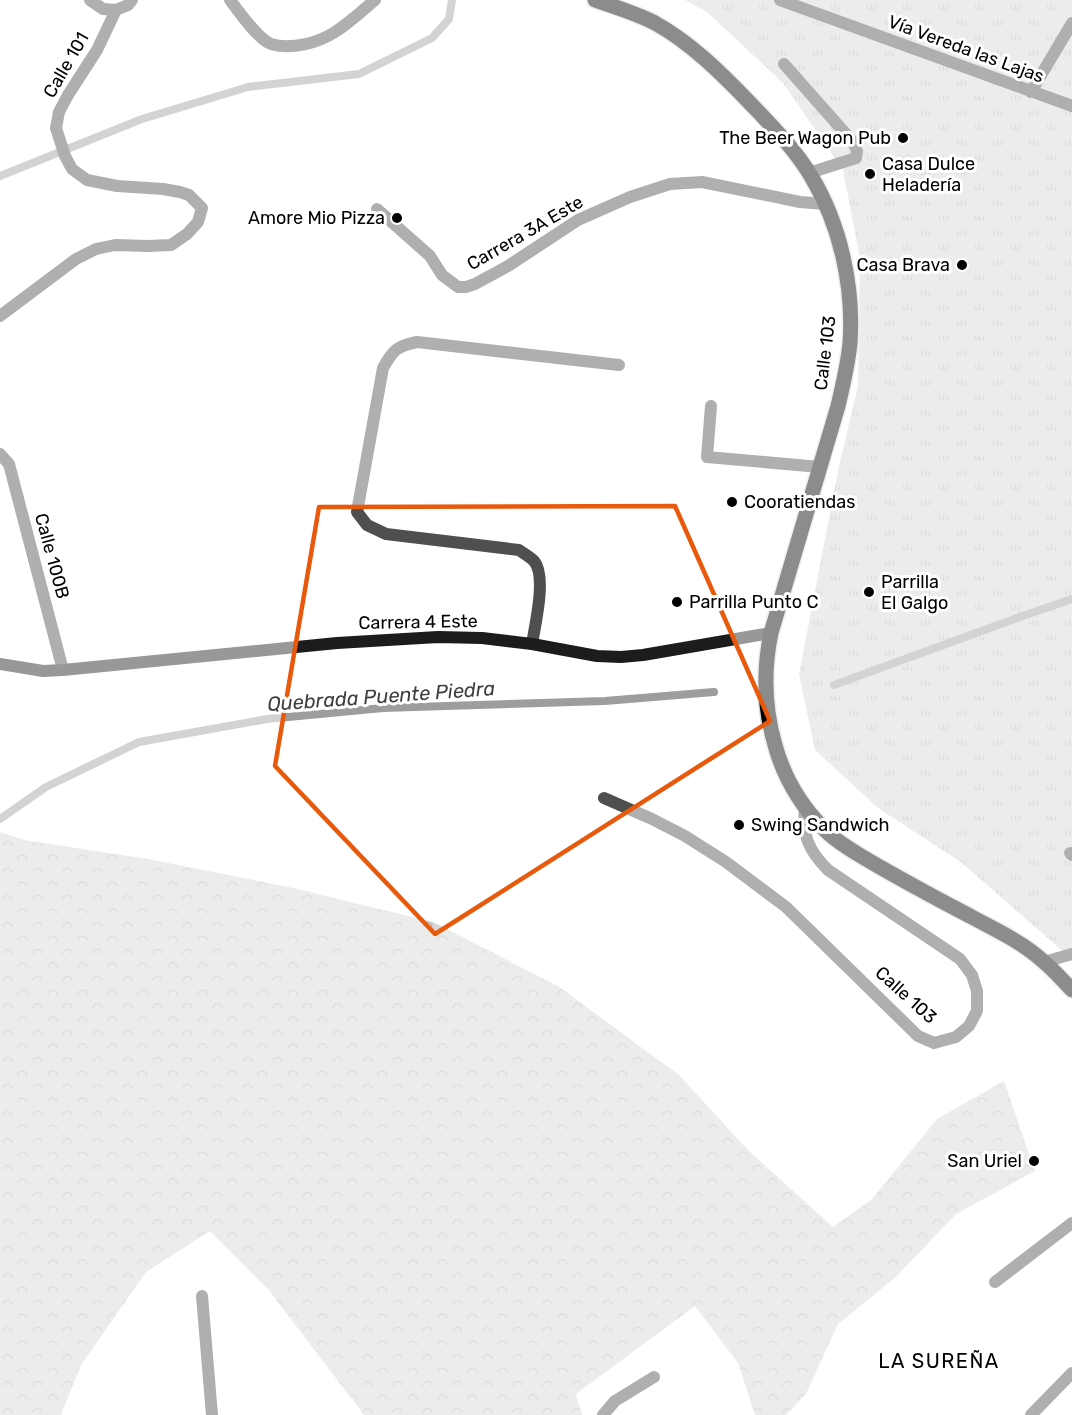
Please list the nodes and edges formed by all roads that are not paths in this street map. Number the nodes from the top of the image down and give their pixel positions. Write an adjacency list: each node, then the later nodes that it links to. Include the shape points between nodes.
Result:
1 (90, 0): 7 (street, via 103,9)
2 (132, 0): 7 (street)
3 (230, 0): 4 (street, via 250,27 270,44 290,46 314,42 333,33)
4 (375, 0)
5 (598, 0): 12 (main road, Calle 103, via 655,23 682,40 742,95)
6 (780, 0): 10 (street, Vía Vereda las Lajas)
7 (116, 10): 15 (street, Calle 101, via 59,112 56,128 65,156 72,169 87,180 189,195 202,208 198,222 171,245 96,249 76,259)
8 (1072, 23): 10 (street)
9 (784, 64): 12 (street, via 857,151 856,158)
10 (1031, 92): 11 (street, Vía Vereda las Lajas)
11 (1072, 106)
12 (809, 173): 13 (main road, Calle 103)
13 (825, 204): 14 (street, Carrera 3A Este, via 702,182 670,184 578,220 507,266 475,284 458,288 442,275 430,256); 19 (main road, Calle 103, via 842,252 850,343 838,406)
14 (377, 209)
15 (0, 316)
16 (619, 365): 21 (street, via 417,342 390,354 384,368 357,512 367,525 386,534 519,550 535,562 540,575 539,606)
17 (711, 406): 19 (street, via 707,457)
18 (0, 454): 23 (street, Calle 100B, via 9,464)
19 (820, 467): 20 (main road, Calle 103)
20 (771, 633): 21 (street, Carrera 4 Este, via 621,657); 25 (main road, Calle 103, via 765,677 770,727 788,781)
21 (532, 644): 23 (street, Carrera 4 Este, via 427,637)
22 (0, 664): 23 (street, Carrera 4 Este)
23 (63, 670)
24 (604, 798): 25 (street, Calle 103, via 685,836 726,862 786,908 918,1036 934,1043 956,1037 969,1026 977,1011 972,975 960,959 817,859 803,826)
25 (805, 807): 27 (main road, Calle 103, via 827,832 861,856 1002,933)
26 (1072, 954): 27 (street)
27 (1044, 962): 28 (main road, Calle 103)
28 (1072, 990)
29 (1072, 1223): 30 (street)
30 (995, 1282)
31 (202, 1296): 34 (street)
32 (1072, 1373): 36 (street)
33 (654, 1377): 35 (street, via 615,1401)
34 (212, 1415)
35 (603, 1415)
36 (1031, 1415)

